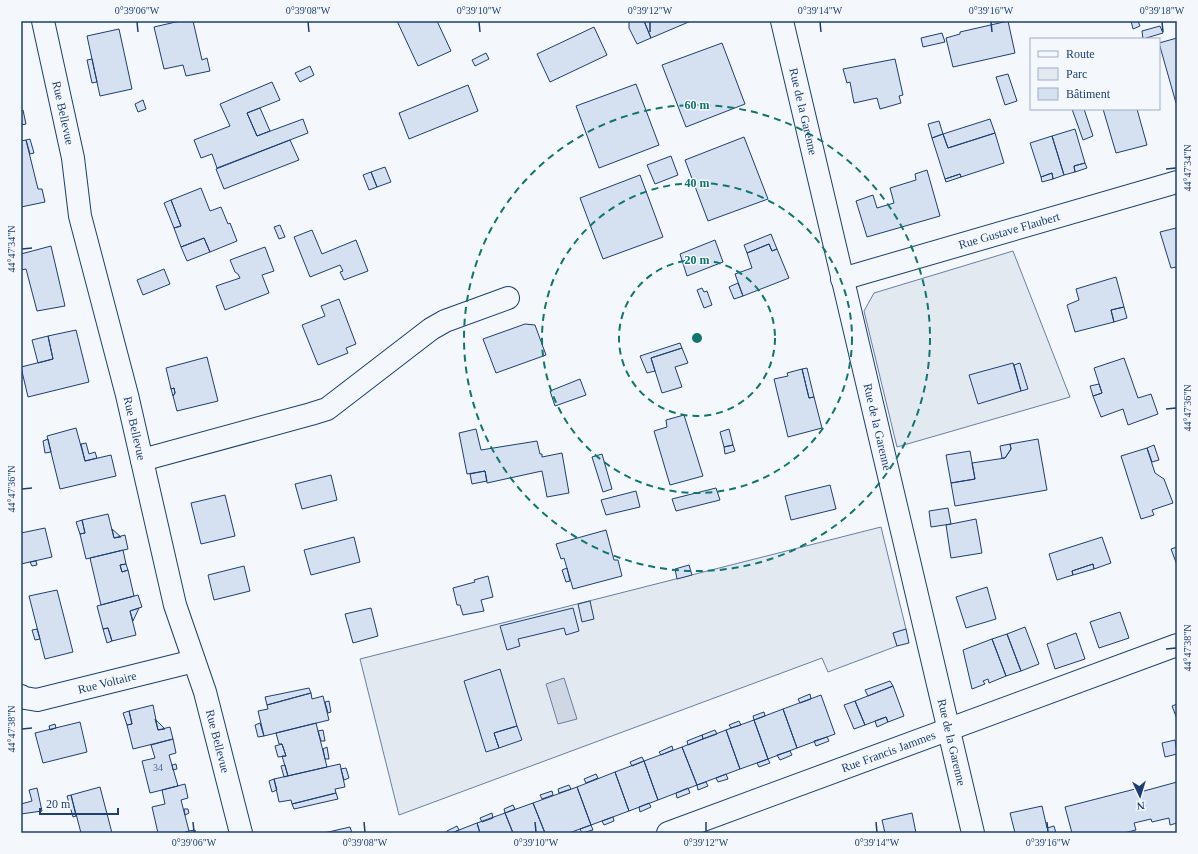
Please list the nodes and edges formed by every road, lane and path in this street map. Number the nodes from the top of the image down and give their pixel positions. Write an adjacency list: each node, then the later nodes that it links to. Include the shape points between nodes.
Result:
1 (43, 21): 6 (street, Rue Bellevue, via 74,158 80,216)
2 (782, 21): 4 (street, Rue de la Garenne)
3 (1177, 182): 4 (street, Rue Gustave Flaubert)
4 (842, 279): 10 (street, Rue de la Garenne)
5 (508, 298): 6 (street, via 445,321 431,329 326,409)
6 (142, 460): 8 (street, Rue Bellevue, via 175,605)
7 (1177, 645): 10 (street, Rue Francis Jammes)
8 (194, 661): 9 (street, Rue Voltaire, via 37,700); 11 (street, Rue Bellevue, via 205,692)
9 (21, 696)
10 (949, 729): 12 (street, Rue Francis Jammes); 13 (street, Rue de la Garenne)
11 (240, 833)
12 (668, 833)
13 (973, 833)

